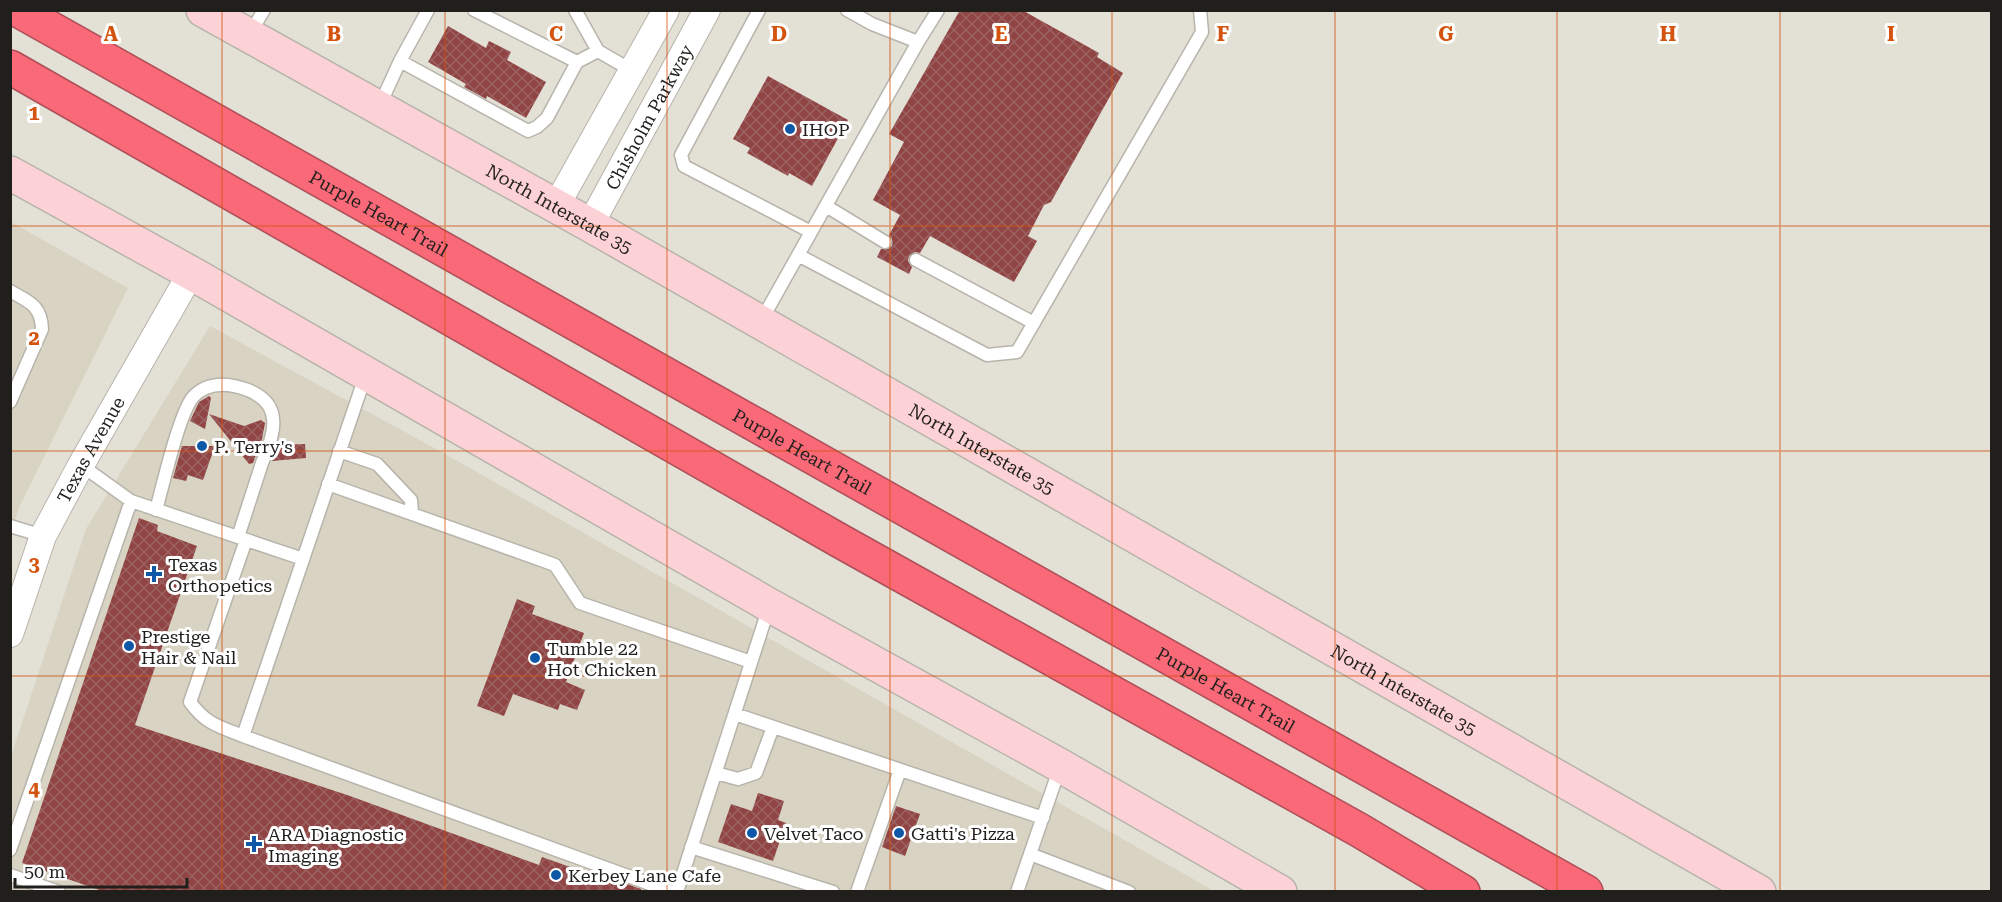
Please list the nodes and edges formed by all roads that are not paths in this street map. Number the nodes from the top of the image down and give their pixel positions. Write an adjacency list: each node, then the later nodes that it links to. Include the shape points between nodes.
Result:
1 (18, 10): 68 (highway, Purple Heart Trail)
2 (203, 10): 12 (main road, North Interstate 35)
3 (428, 10): 15 (lane)
4 (474, 10): 16 (lane)
5 (574, 10): 14 (lane)
6 (666, 10): 18 (street, Chisholm Parkway)
7 (707, 10): 19 (street, Chisholm Parkway)
8 (759, 10): 25 (lane, via 681,155 684,166)
9 (847, 10): 13 (lane)
10 (938, 10): 13 (lane)
11 (1200, 10): 32 (lane, via 1202,32)
12 (256, 23): 20 (main road, North Interstate 35)
13 (918, 42): 23 (lane)
14 (598, 51): 16 (lane); 18 (lane)
15 (400, 61): 16 (lane, via 528,131 547,118); 20 (lane)
16 (577, 62)
17 (10, 67): 67 (highway)
18 (632, 70): 19 (street); 22 (street, Chisholm Parkway)
19 (664, 89): 24 (street, Chisholm Parkway)
20 (378, 108): 22 (main road, North Interstate 35)
21 (10, 172): 29 (main road)
22 (556, 206): 24 (main road, North Interstate 35)
23 (826, 206): 25 (lane); 26 (lane)
24 (590, 225): 31 (main road, North Interstate 35)
25 (811, 232): 27 (lane)
26 (885, 242)
27 (798, 255): 31 (lane); 32 (lane, via 987,355 1017,352)
28 (916, 260): 32 (lane)
29 (191, 273): 33 (main road); 36 (street, Texas Avenue)
30 (10, 291): 34 (lane, via 35,306 42,318 42,329)
31 (761, 322): 69 (main road, North Interstate 35)
32 (1034, 323)
33 (367, 373): 35 (lane); 45 (main road)
34 (10, 402)
35 (339, 452): 37 (lane); 40 (lane, via 377,464 411,500)
36 (81, 465): 38 (lane); 42 (street, Texas Avenue)
37 (328, 484): 40 (lane); 44 (lane)
38 (130, 501): 39 (lane); 56 (lane)
39 (156, 510): 43 (lane); 43 (lane, via 183,417 193,397 220,383 241,387 259,394 273,419)
40 (412, 513): 47 (lane, via 555,565 580,603)
41 (10, 526): 42 (lane)
42 (43, 536): 46 (street, Texas Avenue)
43 (242, 538): 44 (lane); 50 (lane, via 190,702 211,724)
44 (303, 559): 50 (lane)
45 (769, 605): 47 (lane); 51 (main road)
46 (10, 634)
47 (752, 662): 48 (lane)
48 (735, 714): 49 (lane); 53 (lane)
49 (773, 727): 52 (lane); 53 (lane, via 756,773 738,779)
50 (243, 736): 60 (lane)
51 (1061, 766): 54 (lane); 66 (main road)
52 (900, 770): 54 (lane); 63 (lane)
53 (716, 773): 55 (lane)
54 (1043, 818): 57 (lane)
55 (691, 847): 61 (lane); 62 (lane)
56 (10, 849)
57 (1030, 854): 64 (lane); 65 (lane)
58 (10, 875): 59 (lane)
59 (59, 891)
60 (672, 891)
61 (677, 891)
62 (833, 891)
63 (857, 891)
64 (1017, 891)
65 (1130, 891)
66 (1280, 891)
67 (1463, 891)
68 (1586, 891)
69 (1759, 891)

